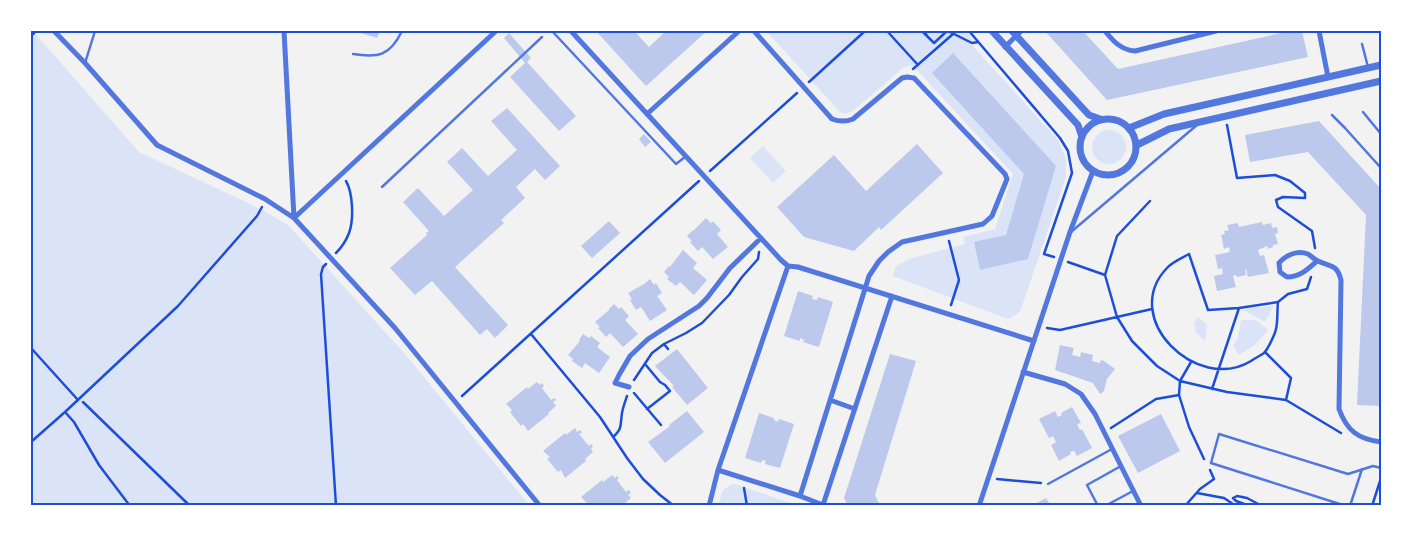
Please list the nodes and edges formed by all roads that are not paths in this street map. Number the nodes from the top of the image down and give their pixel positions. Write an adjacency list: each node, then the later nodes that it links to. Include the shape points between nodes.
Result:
1 (54, 31): 19 (street)
2 (95, 31): 19 (lane)
3 (284, 31): 37 (street)
4 (402, 31): 18 (lane, via 387,51 371,57)
5 (496, 31): 37 (street)
6 (552, 31): 33 (lane, via 676,164)
7 (571, 31): 25 (street)
8 (739, 31): 25 (street)
9 (754, 31): 42 (street, via 832,119 838,121 849,121 858,116 894,84 914,78 1005,174 1007,179 992,216 983,224 902,242 878,262)
10 (992, 31): 17 (street)
11 (1216, 31): 13 (street, via 1134,51 1123,48)
12 (1319, 31): 22 (street)
13 (1107, 32)
14 (1017, 33): 17 (street); 27 (street, via 1089,115)
15 (542, 37): 36 (lane)
16 (1362, 44): 21 (lane)
17 (1005, 47): 31 (street, via 1078,125)
18 (353, 54)
19 (86, 63): 37 (street, via 157,145 265,199)
20 (1381, 65): 21 (street)
21 (1368, 68): 22 (street)
22 (1328, 77): 29 (street, via 1164,114)
23 (1381, 81): 28 (street)
24 (1363, 112): 30 (lane)
25 (647, 114): 33 (street)
26 (1332, 115): 34 (lane)
27 (1100, 119): 29 (street, via 1116,120); 31 (street, via 1092,123)
28 (1200, 122): 32 (street, via 1168,130); 38 (lane)
29 (1129, 128): 32 (street)
30 (1381, 134)
31 (1082, 137): 35 (street, via 1082,160)
32 (1136, 145): 35 (street, via 1134,160 1123,172 1108,176)
33 (686, 157): 39 (street)
34 (1381, 168)
35 (1093, 171): 38 (street)
36 (382, 187)
37 (294, 218): 58 (street, via 395,328)
38 (1070, 232): 44 (street)
39 (761, 238): 41 (street); 46 (street, via 730,268 699,306 648,339 630,356 615,383)
40 (1317, 260): 40 (street, via 1306,254 1293,253 1279,263 1280,272 1287,278 1295,277); 49 (street, via 1335,267 1341,280 1339,409 1343,420 1359,436)
41 (788, 266): 42 (street); 54 (street)
42 (865, 287): 43 (street); 47 (street)
43 (892, 296): 44 (street); 48 (street)
44 (1034, 341): 45 (street)
45 (1023, 372): 50 (street, via 1065,384 1081,394); 61 (street)
46 (629, 387)
47 (830, 400): 48 (street); 57 (street)
48 (855, 409): 60 (street)
49 (1381, 442)
50 (1112, 449): 51 (street); 55 (lane)
51 (1121, 466): 56 (street); 62 (lane, via 1087,485)
52 (1381, 468): 53 (lane)
53 (1362, 469): 65 (lane, via 1348,474 1219,434 1211,464); 66 (lane)
54 (718, 470): 57 (street); 59 (street)
55 (1048, 484)
56 (1133, 491): 63 (lane); 64 (street)
57 (800, 496): 60 (street)
58 (540, 506)
59 (709, 506)
60 (823, 506)
61 (979, 506)
62 (1098, 506)
63 (1106, 506)
64 (1140, 506)
65 (1346, 506)
66 (1350, 506)

